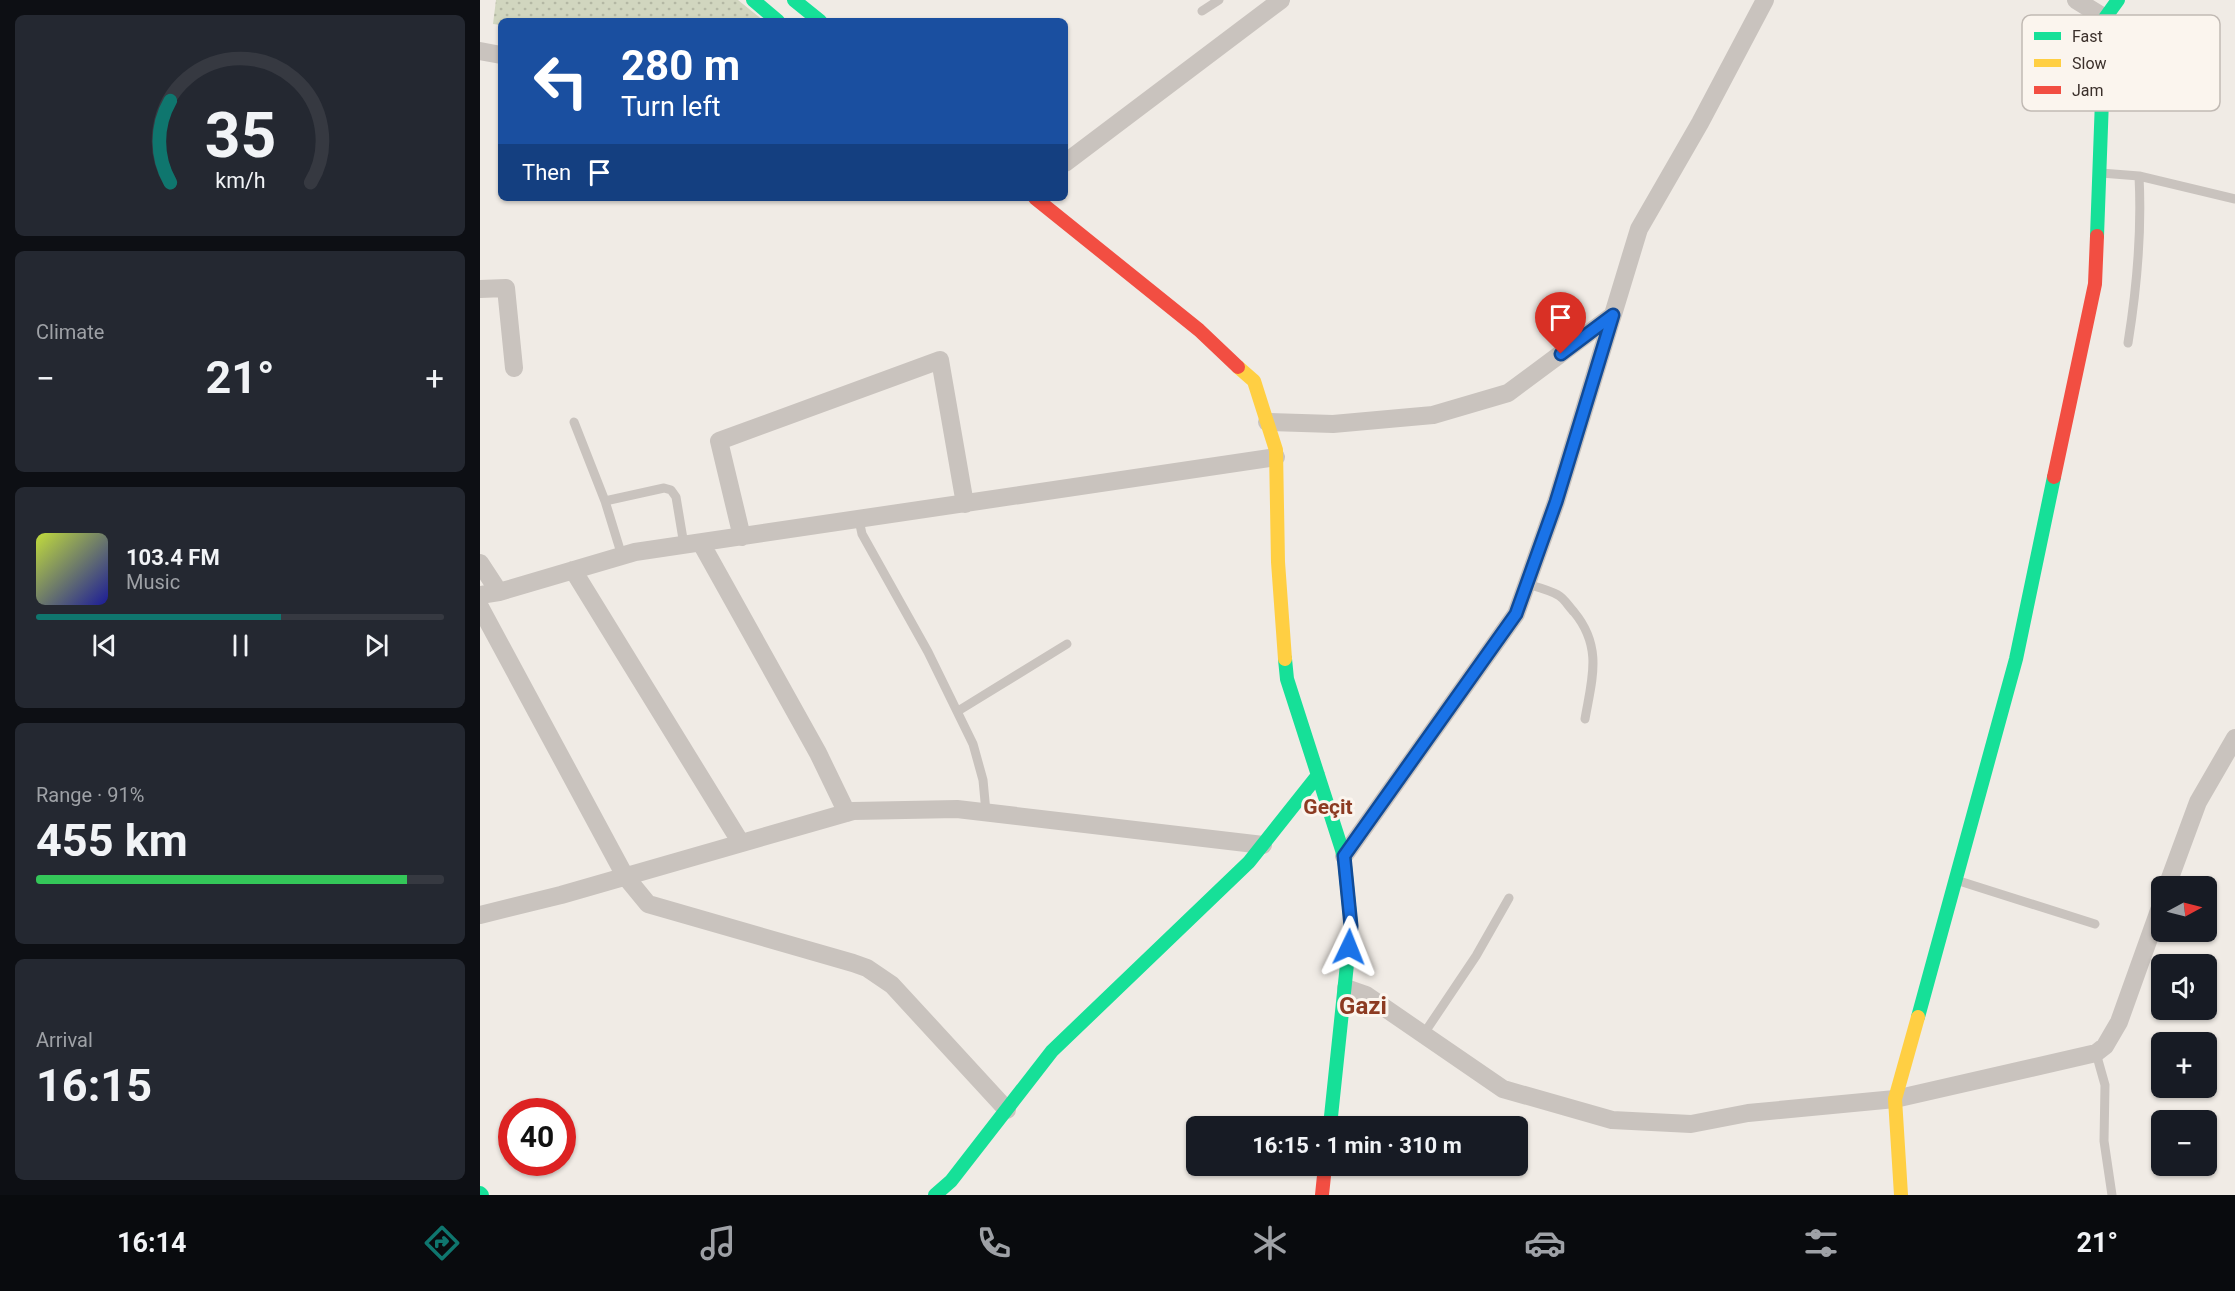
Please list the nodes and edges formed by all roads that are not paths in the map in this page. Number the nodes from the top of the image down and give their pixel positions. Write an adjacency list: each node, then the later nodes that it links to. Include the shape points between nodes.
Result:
1 (753, 0): 11 (street)
2 (794, 0): 12 (street)
3 (1219, 0): 8 (lane)
4 (1281, 0): 16 (street)
5 (1765, 0): 22 (street, via 1639,229)
6 (2076, 0): 9 (street)
7 (2118, 0): 10 (street)
8 (1202, 11)
9 (2100, 15)
10 (2107, 15)
11 (774, 18)
12 (816, 18)
13 (480, 51): 14 (street)
14 (498, 54)
15 (2101, 111): 17 (street)
16 (1068, 161)
17 (2099, 172): 18 (lane); 52 (street, via 2095,284 2016,659)
18 (2139, 176): 19 (lane); 23 (lane, via 2138,273)
19 (2235, 199)
20 (1039, 201): 26 (street, via 1199,330 1254,381)
21 (480, 289): 24 (street, via 506,288)
22 (1613, 315): 26 (street, via 1508,393 1433,415 1333,424); 36 (street)
23 (2128, 343)
24 (514, 368)
25 (574, 422): 28 (lane)
26 (1267, 422): 27 (street)
27 (1276, 457): 29 (street); 44 (street, via 1278,562 1287,679)
28 (605, 501): 32 (lane, via 664,488 671,490); 33 (lane)
29 (964, 504): 30 (street); 31 (street, via 940,360 719,441)
30 (859, 520): 31 (street); 41 (lane, via 861,534)
31 (742, 537): 32 (street)
32 (692, 544): 33 (street); 46 (street, via 818,753)
33 (622, 556): 35 (street)
34 (480, 563): 37 (street)
35 (573, 570): 37 (street); 47 (street)
36 (1527, 584): 42 (lane, via 1559,595 1588,634 1594,662); 49 (street, via 1516,614)
37 (499, 592): 38 (street)
38 (480, 595)
39 (480, 607): 50 (street)
40 (1067, 644): 41 (lane)
41 (958, 711): 45 (lane, via 974,744)
42 (1585, 719)
43 (2235, 738): 51 (street, via 2198,802)
44 (1318, 775): 48 (street); 49 (street)
45 (986, 812): 46 (street, via 957,809); 48 (street)
46 (847, 813): 47 (street)
47 (741, 843): 50 (street)
48 (1263, 845): 61 (street, via 1052,1051)
49 (1344, 856): 57 (street, via 1351,926)
50 (625, 876): 54 (street); 61 (street, via 648,904 853,963 881,976 903,995)
51 (2171, 876)
52 (1956, 880): 55 (lane); 60 (street)
53 (1509, 898): 58 (lane)
54 (480, 915)
55 (2095, 924)
56 (2151, 933): 59 (street, via 2119,1022 2105,1046)
57 (1346, 988): 58 (street, via 1366,995); 62 (street)
58 (1423, 1035): 60 (street, via 1503,1089 1612,1120 1690,1124 1748,1113)
59 (2096, 1053): 60 (street); 67 (lane, via 2105,1085 2104,1141)
60 (1895, 1099): 66 (street)
61 (1006, 1110): 64 (street, via 951,1181)
62 (1331, 1116)
63 (1324, 1176): 65 (street)
64 (935, 1195)
65 (1322, 1195)
66 (1900, 1195)
67 (2112, 1195)

